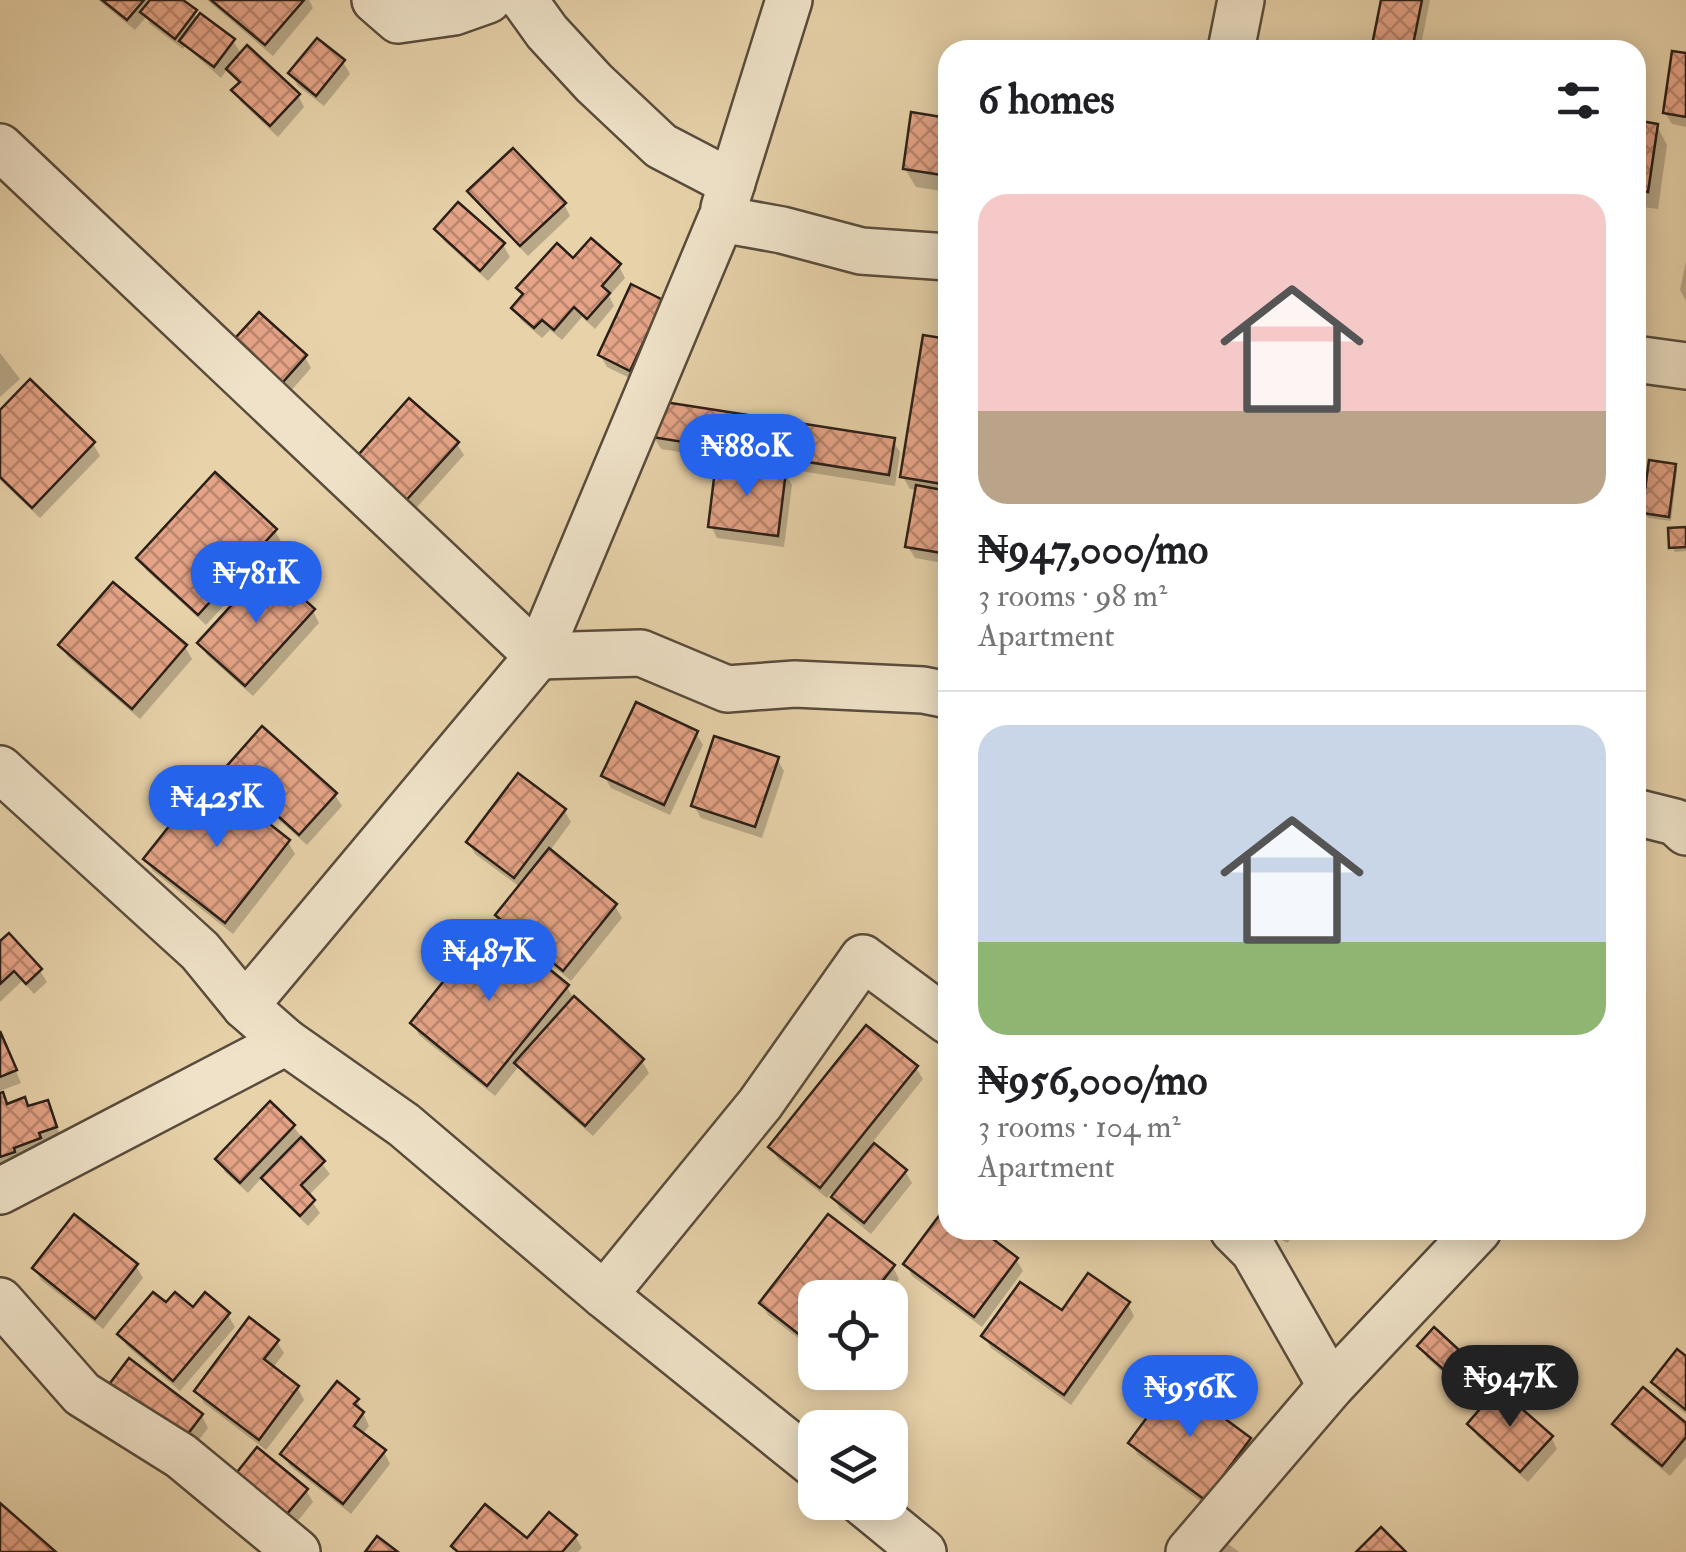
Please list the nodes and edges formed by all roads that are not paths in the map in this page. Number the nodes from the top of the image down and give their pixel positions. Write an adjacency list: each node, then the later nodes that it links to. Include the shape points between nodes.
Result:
1 (374, 0): 2 (street, via 398,20)
2 (488, 0)
3 (524, 0): 8 (street, via 594,83)
4 (790, 0): 8 (street)
5 (1241, 0): 6 (street)
6 (1233, 40)
7 (0, 147): 12 (street)
8 (726, 201): 9 (street, via 782,230 861,252); 12 (street)
9 (938, 256)
10 (1646, 361): 11 (street)
11 (1686, 366)
12 (538, 656): 13 (street, via 642,653 727,689 795,684); 17 (street)
13 (938, 694)
14 (0, 769): 17 (street, via 200,951)
15 (1646, 815): 16 (street)
16 (1686, 832)
17 (245, 1006): 19 (street)
18 (938, 1014): 23 (street, via 863,958 760,1104)
19 (286, 1042): 20 (street); 23 (street, via 404,1125)
20 (0, 1190)
21 (1244, 1240): 25 (street)
22 (1469, 1240): 25 (street)
23 (604, 1295): 26 (street)
24 (0, 1301): 28 (street, via 82,1394 181,1456)
25 (1331, 1386): 30 (street)
26 (798, 1451)
27 (884, 1520): 29 (street)
28 (298, 1552)
29 (923, 1552)
30 (1189, 1552)

